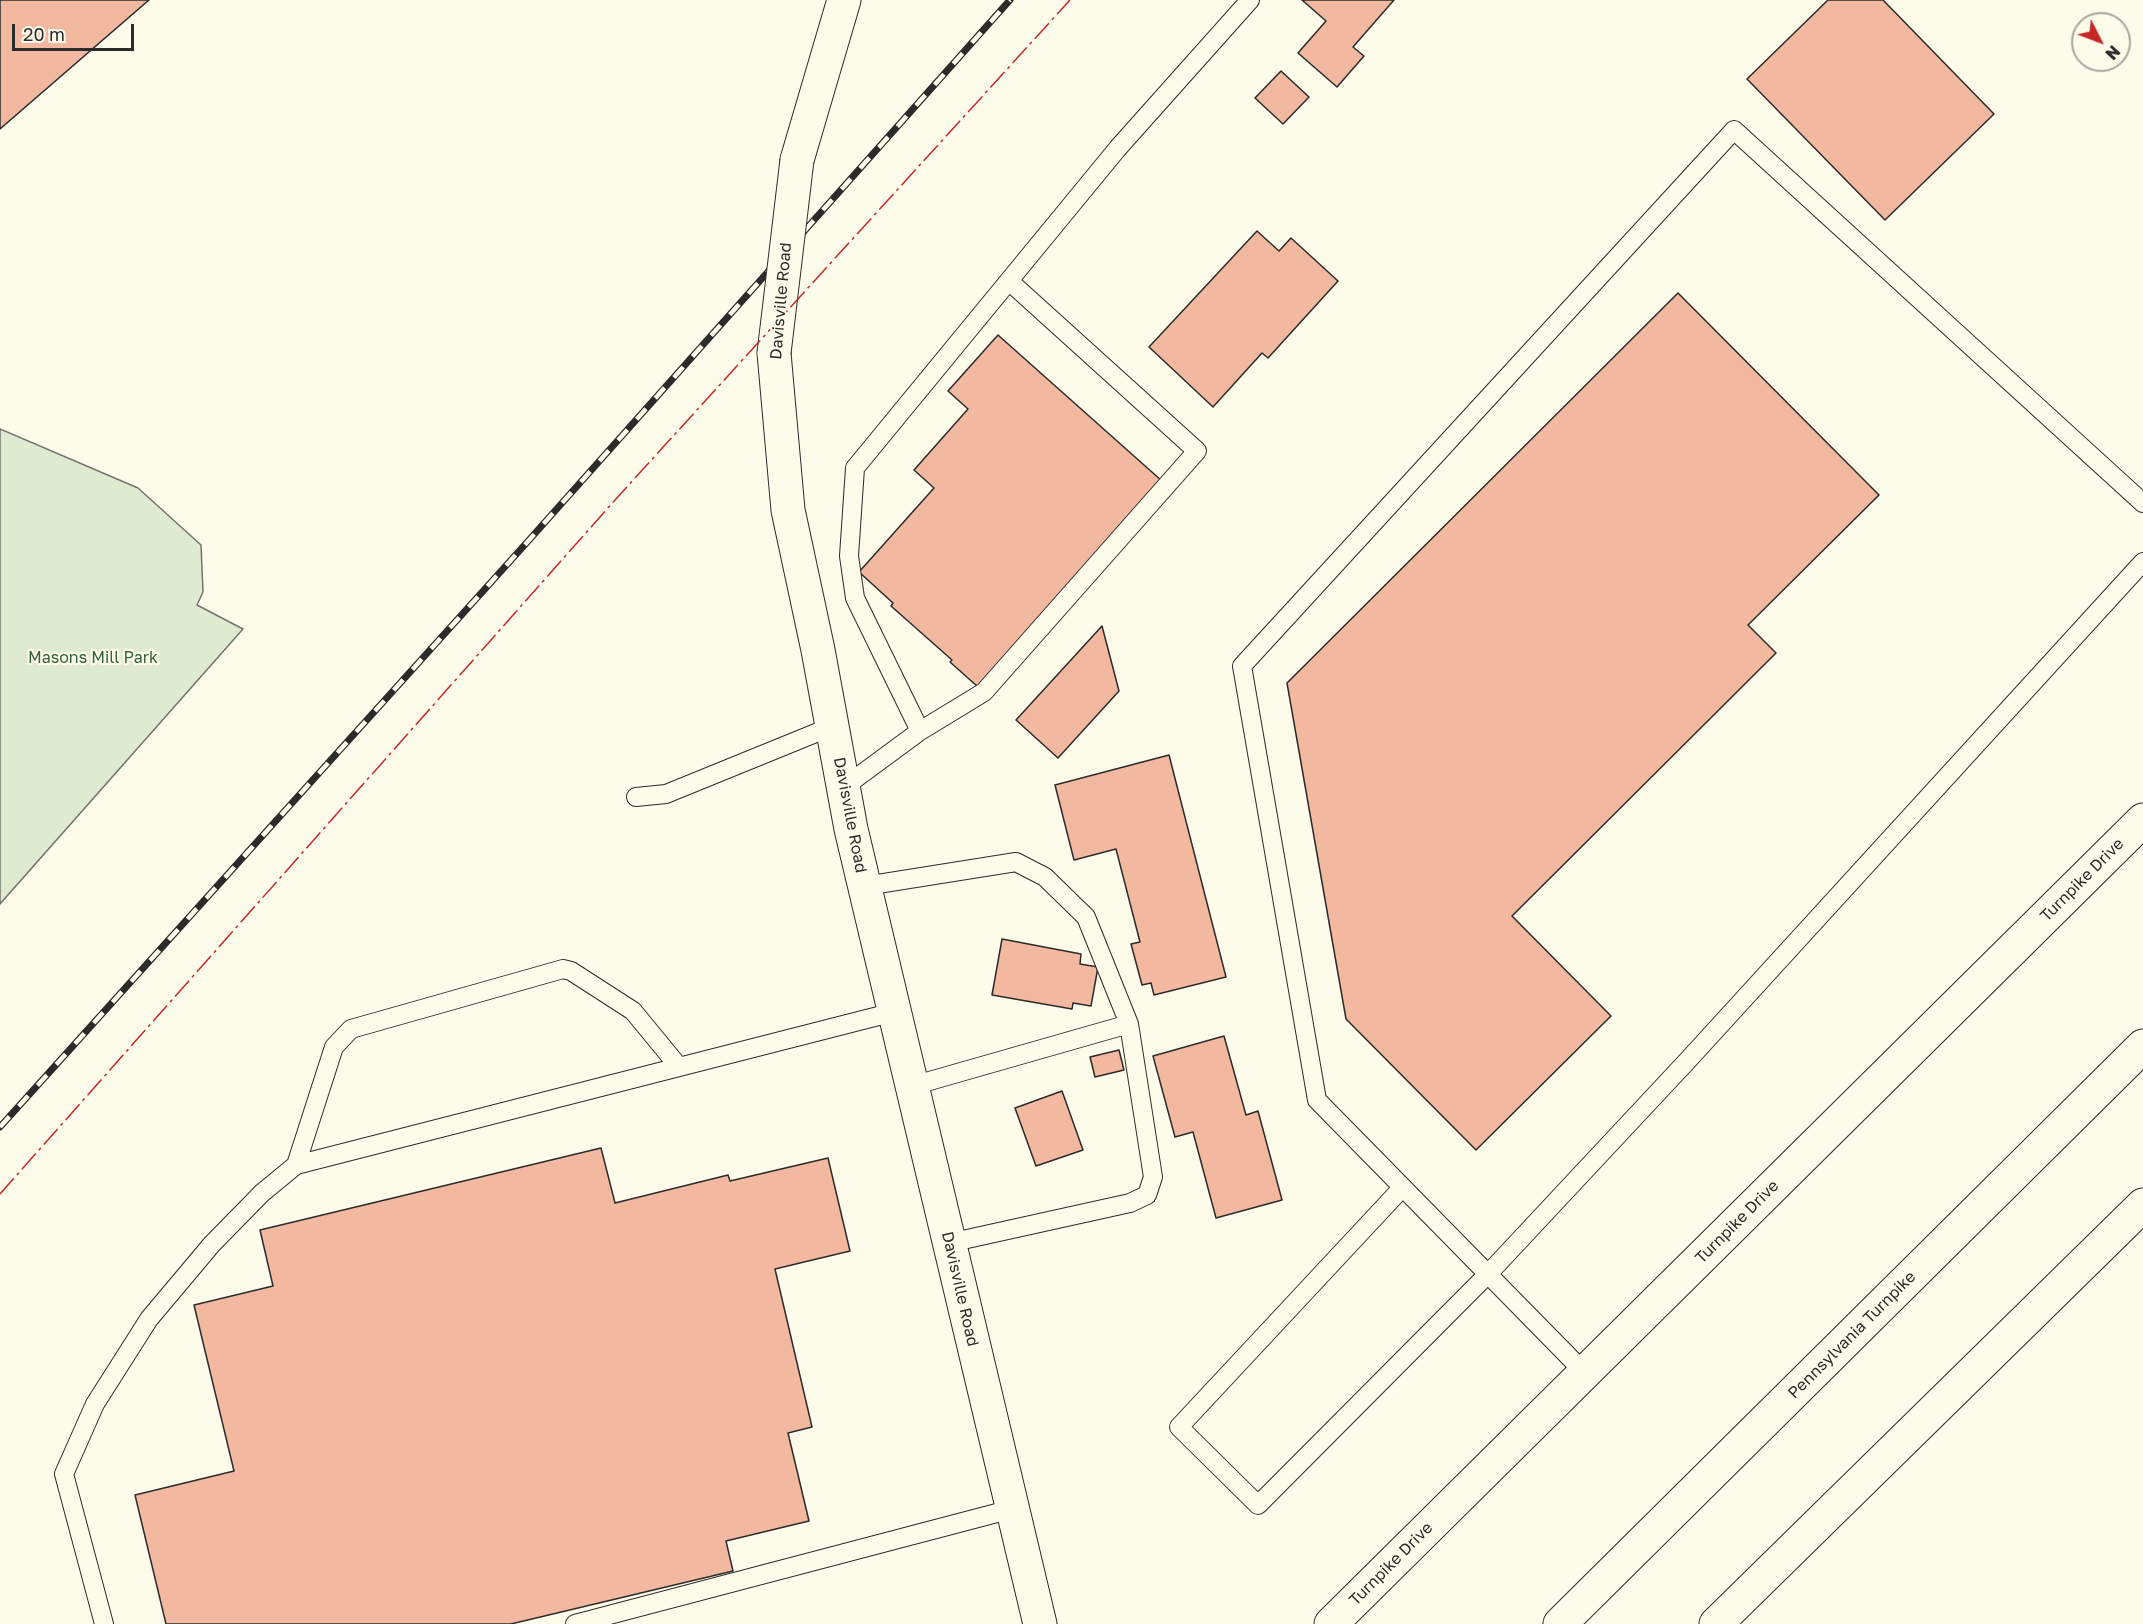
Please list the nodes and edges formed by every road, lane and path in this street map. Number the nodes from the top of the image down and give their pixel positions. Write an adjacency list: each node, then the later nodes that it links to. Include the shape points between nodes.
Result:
1 (844, 0): 6 (main road, Davisville Road, bridge, via 797,160 774,353 788,510)
2 (1250, 0): 3 (lane, via 1118,148)
3 (1009, 281): 7 (lane, via 855,468 849,556 855,597); 7 (lane, via 1197,451 984,692)
4 (2143, 503): 18 (lane, via 1734,130 1242,666 1317,1100)
5 (2143, 562): 21 (lane)
6 (832, 726): 8 (main road, Davisville Road); 9 (lane, via 666,794)
7 (920, 731): 8 (lane)
8 (844, 787): 11 (main road, Davisville Road)
9 (636, 797)
10 (2143, 820): 22 (main road, Turnpike Drive)
11 (865, 886): 12 (main road, Davisville Road); 13 (lane, via 1016,862 1045,878 1086,917)
12 (894, 1012): 15 (lane); 16 (main road, Davisville Road)
13 (1129, 1024): 16 (lane); 20 (lane, via 1153,1177 1147,1195 1130,1203)
14 (2143, 1046): 28 (main road, Pennsylvania Turnpike)
15 (679, 1067): 17 (lane); 17 (lane, via 633,1011 571,970 562,969 351,1029 334,1047)
16 (912, 1086): 20 (main road, Davisville Road)
17 (296, 1165): 24 (lane, via 212,1244 149,1319 95,1404 64,1474)
18 (1402, 1188): 21 (lane); 21 (lane, via 1179,1427 1258,1505)
19 (2143, 1205): 29 (main road)
20 (949, 1243): 23 (main road, Davisville Road)
21 (1488, 1274): 22 (lane)
22 (1585, 1373): 27 (main road, Turnpike Drive)
23 (1012, 1509): 25 (lane); 26 (main road, Davisville Road)
24 (104, 1624)
25 (575, 1624)
26 (1040, 1624)
27 (1331, 1624)
28 (1560, 1624)
29 (1716, 1624)

